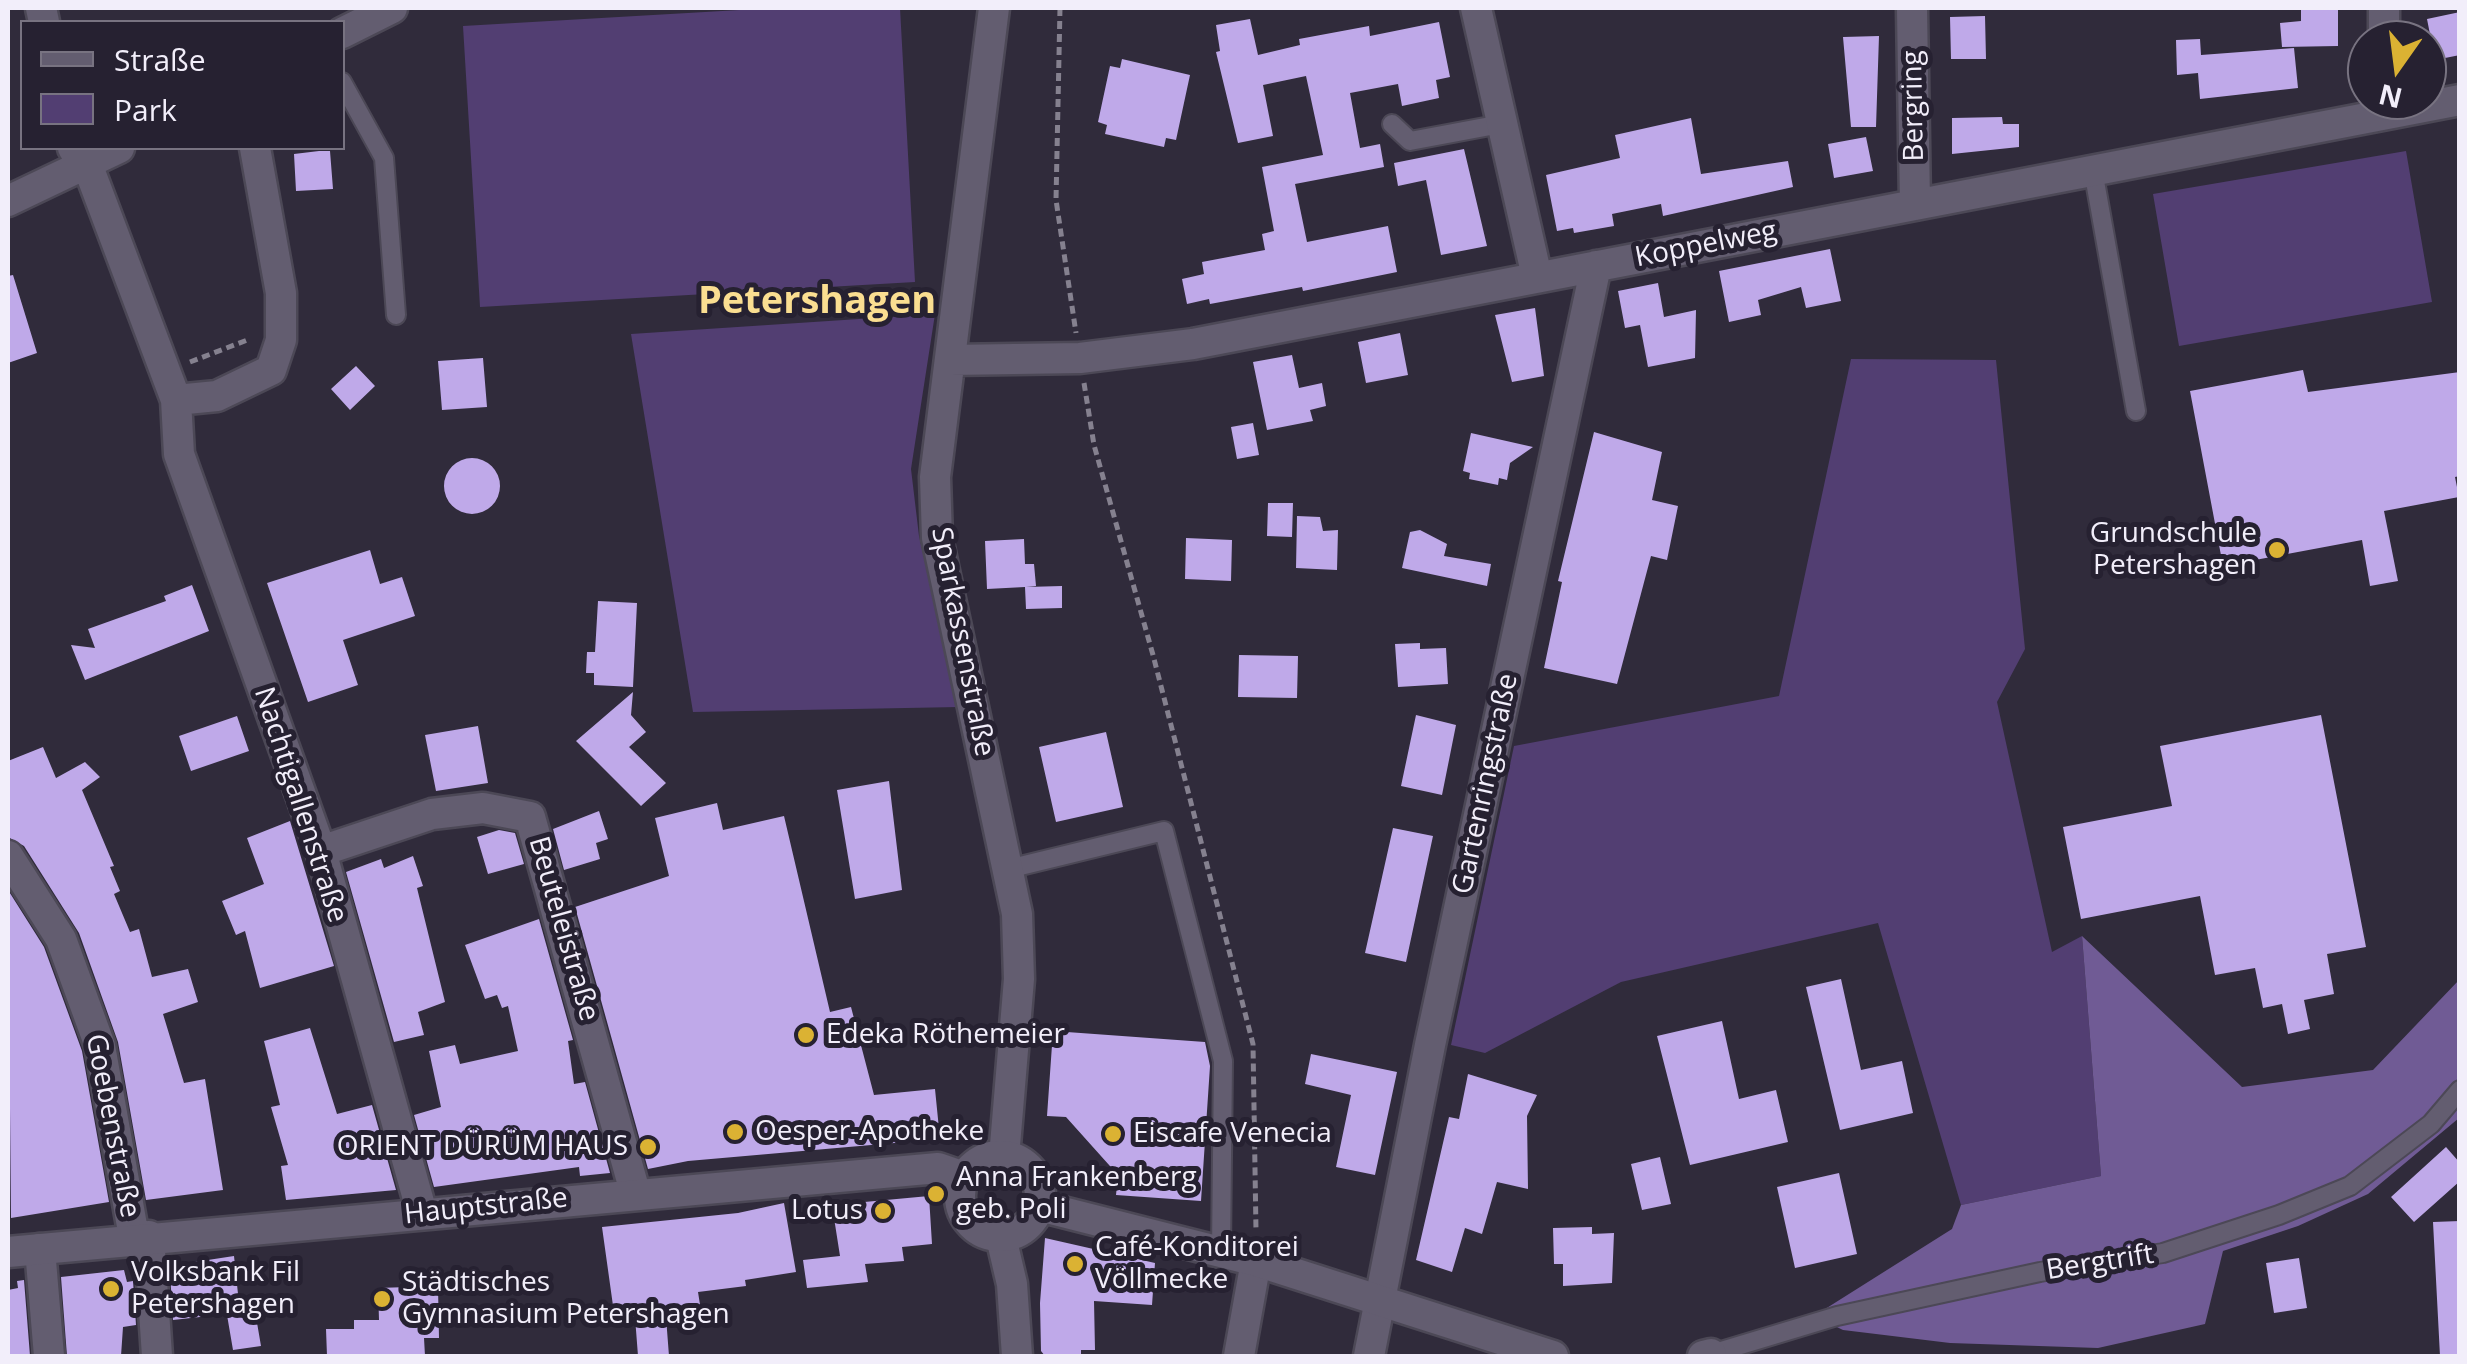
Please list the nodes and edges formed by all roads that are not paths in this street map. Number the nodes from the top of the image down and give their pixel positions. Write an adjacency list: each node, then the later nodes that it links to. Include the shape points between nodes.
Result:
1 (392, 8): 5 (street)
2 (994, 8): 19 (street, Sparkassenstraße)
3 (1476, 8): 9 (street)
4 (1912, 8): 15 (street, Bergring)
5 (345, 31)
6 (345, 87): 18 (lane, via 384,158)
7 (2347, 114): 13 (street, Koppelweg)
8 (1392, 124): 9 (lane, via 1410,141)
9 (1501, 124): 17 (street)
10 (109, 150): 12 (street)
11 (255, 150): 20 (street, via 281,293 281,340 271,370 217,396)
12 (78, 157): 14 (street); 20 (street, Nachtigallenstraße, via 98,193)
13 (2093, 170): 15 (street, Koppelweg); 21 (lane)
14 (8, 202)
15 (1915, 204): 16 (street, Koppelweg)
16 (1596, 266): 17 (street, Koppelweg); 37 (street, Gartenringstraße)
17 (1537, 277): 19 (street, Koppelweg, via 1193,344 1080,358)
18 (396, 315)
19 (950, 360): 24 (street, Sparkassenstraße, via 935,476 937,538)
20 (176, 400): 22 (street, Nachtigallenstraße, via 178,454)
21 (2136, 411)
22 (321, 851): 28 (street, Beuteleistraße, via 432,814 483,808 530,817); 30 (street, Nachtigallenstraße)
23 (8, 856): 31 (street, Goebenstraße, via 61,939 100,1046)
24 (1008, 868): 26 (street, Sparkassenstraße, via 1019,978); 35 (lane, via 1164,831 1223,1061)
25 (2460, 1090): 38 (lane, Bergtrift, via 2431,1124 2350,1186 2279,1215 2164,1254 2040,1272 1837,1316)
26 (1004, 1157): 27 (street, via 985,1159); 29 (street, via 1035,1177)
27 (964, 1176): 28 (street, Hauptstraße, via 938,1168); 32 (street, via 962,1210 970,1224)
28 (635, 1192): 30 (street, Hauptstraße)
29 (1039, 1206): 32 (street, via 1032,1221); 35 (street)
30 (422, 1213): 31 (street, Hauptstraße)
31 (141, 1236): 33 (street, Hauptstraße); 40 (street, Goebenstraße)
32 (1002, 1237): 41 (street)
33 (40, 1249): 34 (street, Hauptstraße); 39 (street)
34 (8, 1252)
35 (1220, 1252): 36 (street)
36 (1256, 1261): 37 (street); 42 (street)
37 (1379, 1302): 43 (street, Gartenringstraße); 44 (street)
38 (1708, 1355)
39 (50, 1356)
40 (158, 1356)
41 (1017, 1356)
42 (1239, 1356)
43 (1369, 1356)
44 (1554, 1356)

